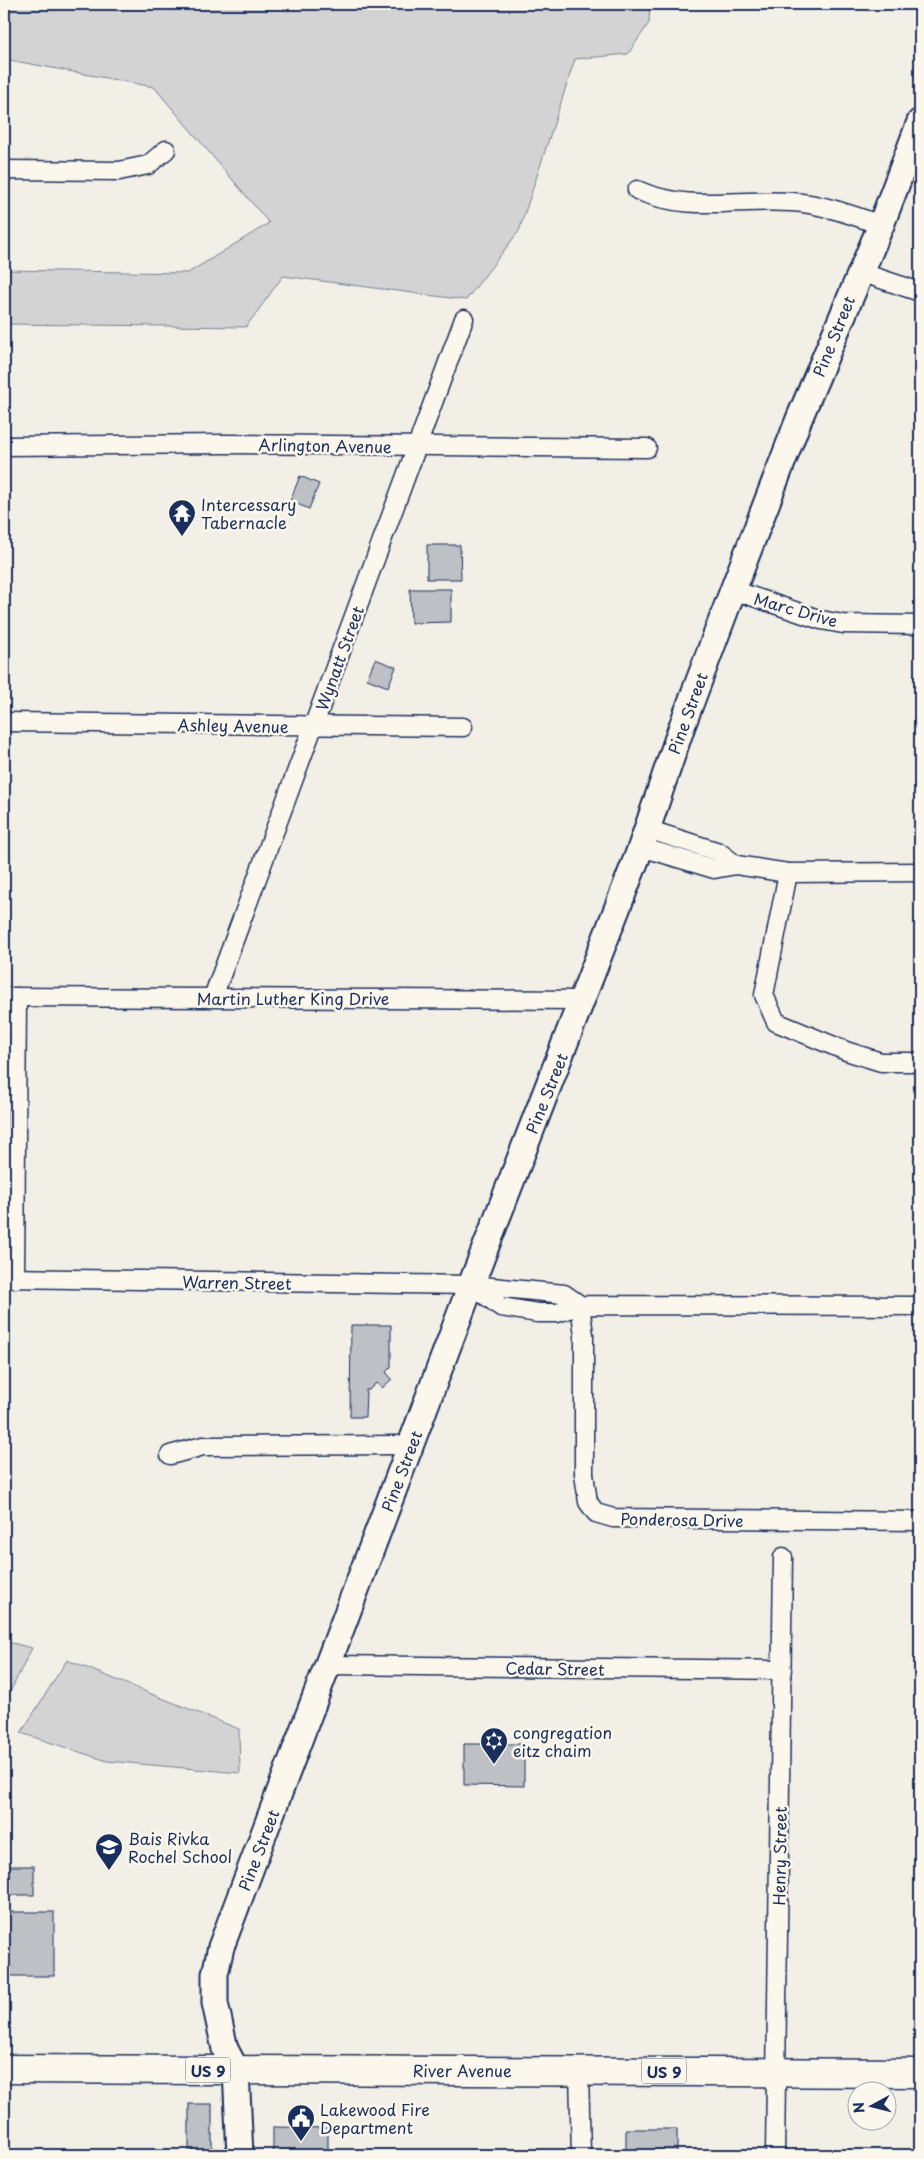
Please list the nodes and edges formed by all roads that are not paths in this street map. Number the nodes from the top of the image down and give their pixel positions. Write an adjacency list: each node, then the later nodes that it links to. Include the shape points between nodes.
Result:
1 (920, 122): 5 (street, Pine Street)
2 (166, 150): 3 (street, via 148,165 119,171)
3 (4, 170)
4 (637, 190): 5 (street, via 655,198 682,203 790,201 819,204)
5 (881, 224): 6 (street, Pine Street)
6 (860, 272): 7 (street); 12 (street, Pine Street, via 795,428)
7 (920, 292)
8 (464, 319): 10 (street, Wynatt Street)
9 (4, 446): 10 (street, Arlington Avenue)
10 (417, 446): 11 (street, Arlington Avenue); 15 (street, Wynatt Street)
11 (647, 448)
12 (733, 590): 13 (street, Marc Drive, via 821,620 843,624); 17 (street, Pine Street)
13 (920, 625)
14 (4, 722): 15 (street, Ashley Avenue)
15 (314, 726): 16 (street, Ashley Avenue); 21 (street, Wynatt Street)
16 (463, 727)
17 (644, 838): 18 (street, via 714,869 736,866); 22 (street, Pine Street)
18 (788, 872): 19 (street); 23 (street, via 764,995 776,1022 881,1062)
19 (920, 872)
20 (10, 997): 21 (street, Martin Luther King Drive); 24 (street)
21 (213, 997): 22 (street, Martin Luther King Drive)
22 (583, 1000): 25 (street, Pine Street)
23 (920, 1062)
24 (9, 1278): 25 (street, Warren Street)
25 (471, 1285): 26 (street, via 564,1294); 28 (street, Pine Street)
26 (580, 1305): 27 (street); 30 (street, Ponderosa Drive, via 584,1335 584,1474 588,1502 596,1513 613,1518)
27 (920, 1306)
28 (410, 1445): 29 (street, via 202,1446); 32 (street, Pine Street)
29 (170, 1455)
30 (920, 1521)
31 (783, 1557): 33 (street, Henry Street)
32 (328, 1665): 33 (street, Cedar Street); 35 (street, Pine Street, via 219,1956 215,2003 226,2049)
33 (782, 1670): 37 (street, Henry Street)
34 (4, 2069): 35 (highway, River Avenue / US 9)
35 (236, 2070): 36 (highway, River Avenue / US 9); 39 (street)
36 (579, 2071): 37 (highway, River Avenue / US 9); 40 (street)
37 (776, 2072): 38 (highway, River Avenue / US 9); 41 (street, Henry Street)
38 (920, 2073)
39 (240, 2155)
40 (581, 2155)
41 (775, 2155)

